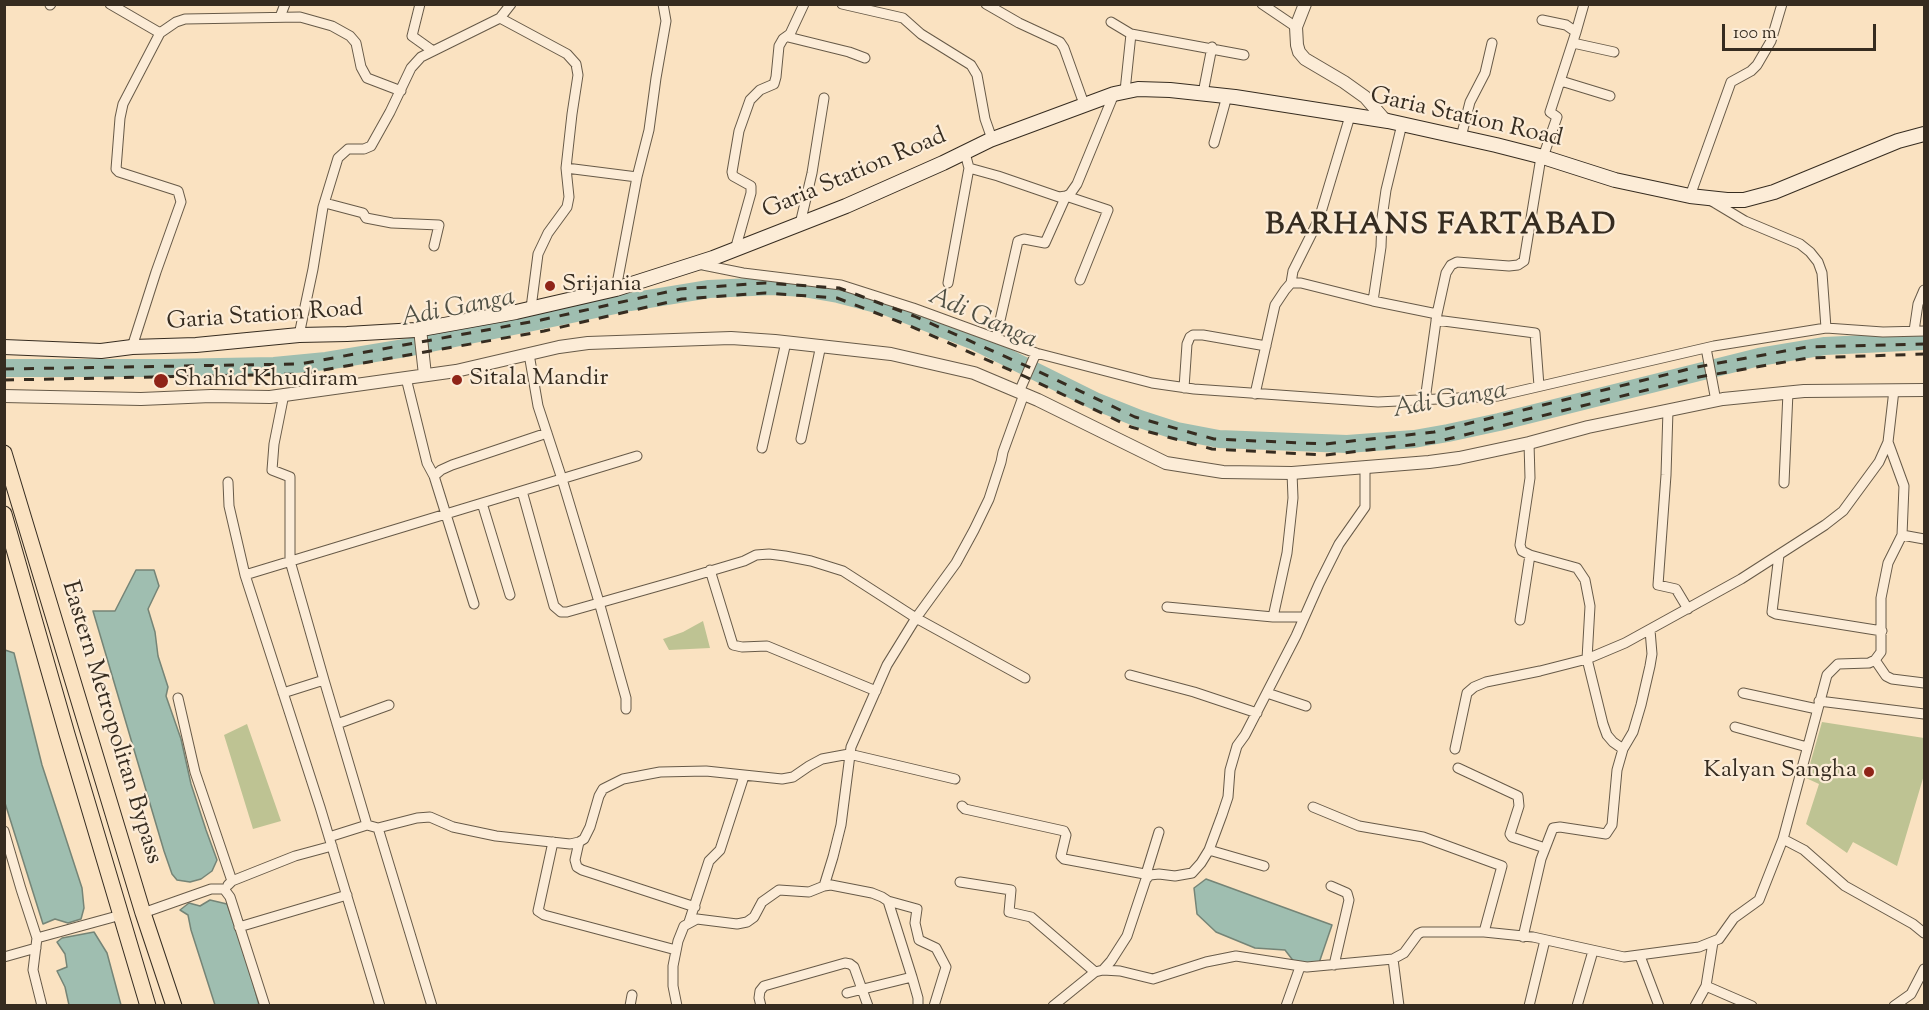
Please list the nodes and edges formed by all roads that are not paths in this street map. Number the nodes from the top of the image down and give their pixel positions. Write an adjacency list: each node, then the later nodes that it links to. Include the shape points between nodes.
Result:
1 (110, 4): 19 (street)
2 (285, 4): 13 (street)
3 (420, 4): 25 (street, via 412,36)
4 (511, 4): 14 (street)
5 (663, 4): 48 (street, via 666,21 649,130)
6 (804, 4): 21 (street, Garia Station Road)
7 (842, 4): 42 (street, via 903,18 971,65 977,75)
8 (986, 4): 36 (street, via 1060,42)
9 (1262, 4): 17 (street)
10 (1305, 4): 17 (street)
11 (1584, 4): 18 (street)
12 (1782, 4): 50 (street, via 1771,41 1757,65 1731,82)
13 (280, 17): 19 (street, via 185,19); 30 (street, via 300,17 342,31 356,43 367,78)
14 (500, 18): 25 (street); 46 (street, via 567,54 576,64 578,75)
15 (1542, 20): 18 (street, via 1566,25)
16 (1111, 22): 20 (street)
17 (1296, 27): 38 (street, via 1297,45 1305,59 1365,97)
18 (1576, 32): 23 (street)
19 (160, 33): 75 (street, via 123,104 116,169 178,191 181,202)
20 (1131, 33): 24 (street); 31 (street)
21 (788, 37): 28 (street); 55 (street, Garia Station Road, via 779,46 774,84 750,100 739,131 732,172 751,186 751,193)
22 (1492, 43): 41 (street, via 1485,74 1470,102)
23 (1573, 43): 26 (street); 29 (street)
24 (1212, 47): 27 (street); 32 (street)
25 (433, 51): 30 (street, via 411,68)
26 (1614, 52)
27 (1244, 55)
28 (865, 58)
29 (1561, 81): 34 (street); 45 (street, via 1551,112 1557,117)
30 (400, 90): 52 (street, via 371,146 348,149 338,158)
31 (1119, 92): 32 (main road, Garia Station Road, via 1138,89); 36 (main road, Garia Station Road); 49 (street, via 1077,184)
32 (1203, 93): 33 (main road, Garia Station Road)
33 (1227, 96): 37 (main road, Garia Station Road); 43 (street)
34 (1610, 96)
35 (824, 98): 53 (street)
36 (1084, 104): 42 (main road, Garia Station Road)
37 (1350, 116): 38 (main road, Garia Station Road); 58 (street, via 1319,219)
38 (1385, 120): 39 (main road, Garia Station Road)
39 (1402, 124): 41 (main road, Garia Station Road); 62 (street, via 1386,190)
40 (1924, 134): 51 (main road, Garia Station Road, via 1765,195 1744,200)
41 (1461, 137): 45 (main road, Garia Station Road)
42 (992, 139): 44 (main road, Garia Station Road)
43 (1214, 144)
44 (965, 153): 47 (street); 53 (main road, Garia Station Road)
45 (1542, 157): 50 (main road, Garia Station Road, via 1615,180); 64 (street, via 1524,261 1509,266 1457,262 1451,265)
46 (566, 168): 48 (street); 63 (street, via 567,207 548,232 538,254)
47 (969, 168): 49 (street); 59 (street)
48 (637, 177): 60 (street)
49 (1066, 196): 57 (street, via 1108,210); 70 (street, via 1045,243 1018,241)
50 (1690, 196): 51 (main road, Garia Station Road)
51 (1708, 199): 65 (street, via 1810,252 1822,273)
52 (324, 203): 54 (street, via 392,223 439,225); 69 (street)
53 (800, 224): 55 (main road, Garia Station Road)
54 (434, 246)
55 (735, 249): 56 (main road, Garia Station Road)
56 (694, 263): 60 (main road, Garia Station Road); 70 (street, via 841,285)
57 (1080, 280)
58 (1291, 283): 62 (street); 73 (street, via 1275,305)
59 (948, 284)
60 (616, 288): 63 (main road, Garia Station Road)
61 (1924, 290): 67 (street)
62 (1373, 301): 64 (street)
63 (531, 308): 66 (main road, Garia Station Road)
64 (1437, 317): 81 (street, via 1535,333); 90 (street)
65 (1826, 328): 67 (street); 76 (street)
66 (420, 329): 69 (main road, Garia Station Road); 79 (street)
67 (1914, 331): 68 (street)
68 (1924, 331)
69 (299, 335): 75 (main road, Garia Station Road)
70 (996, 338): 77 (street)
71 (786, 342): 72 (street); 78 (street, via 731,338 633,341 560,347); 97 (street)
72 (821, 345): 86 (street, via 891,354 974,373); 94 (street)
73 (1266, 346): 82 (street, via 1192,335 1187,344); 88 (street)
74 (4, 347): 75 (main road, Garia Station Road, via 100,351)
75 (132, 347)
76 (1706, 348): 81 (street); 91 (street)
77 (1036, 353): 82 (street); 86 (street)
78 (529, 354): 79 (street); 93 (street)
79 (425, 375): 80 (street)
80 (406, 378): 87 (street); 102 (street, via 427,463)
81 (1539, 386): 90 (street, via 1498,396)
82 (1184, 388): 88 (street)
83 (1894, 390): 84 (street); 85 (street); 95 (street)
84 (1924, 390)
85 (1788, 392): 91 (street); 105 (street)
86 (1022, 393): 101 (street, via 1166,463 1223,472); 124 (street, via 974,530 956,563)
87 (284, 394): 89 (street, via 141,399); 114 (street, via 271,467 273,472 290,477)
88 (1255, 394): 90 (street, via 1378,402)
89 (4, 396)
90 (1425, 400)
91 (1716, 401): 92 (street)
92 (1668, 410): 96 (street); 121 (street, via 1658,585 1676,589)
93 (547, 433): 102 (street, via 452,465); 103 (street)
94 (801, 440)
95 (1888, 442): 110 (street, via 1904,486); 113 (street, via 1879,462 1843,511)
96 (1529, 443): 100 (street, via 1459,458); 112 (street, via 1530,477 1520,545)
97 (762, 448)
98 (4, 453): 176 (main road, Eastern Metropolitan Bypass)
99 (637, 456): 103 (street)
100 (1365, 467): 101 (street); 123 (street, via 1365,507 1339,544)
101 (1292, 473): 122 (street, via 1287,553)
102 (434, 476): 109 (street)
103 (562, 479): 106 (street); 118 (street)
104 (228, 482): 116 (street, via 229,506)
105 (1784, 483)
106 (522, 491): 107 (street); 118 (street, via 554,606 567,612)
107 (482, 503): 109 (street); 117 (street)
108 (4, 514): 177 (main road)
109 (446, 514): 114 (street); 119 (street)
110 (1902, 535): 111 (street); 127 (street, via 1888,563 1881,598)
111 (1924, 539)
112 (1530, 555): 125 (street); 128 (street, via 1577,568 1585,580 1589,598)
113 (1779, 555): 121 (street); 127 (street, via 1772,612)
114 (290, 561): 116 (street); 132 (street)
115 (710, 570): 118 (street); 124 (street, via 762,555 812,561 843,571); 134 (street, via 733,645 768,646)
116 (245, 575): 135 (street)
117 (510, 595)
118 (599, 602): 142 (street)
119 (474, 604)
120 (1167, 607): 122 (street)
121 (1688, 609): 126 (street)
122 (1273, 617): 123 (street)
123 (1304, 617): 136 (street)
124 (916, 618): 131 (street); 134 (street)
125 (1520, 620)
126 (1650, 630): 128 (street); 149 (street, via 1652,654 1644,696 1633,732)
127 (1882, 631): 129 (street, via 1881,652)
128 (1587, 659): 148 (street, via 1474,687 1467,693); 149 (street, via 1607,735)
129 (1875, 660): 133 (street, via 1892,679); 140 (street, via 1838,664 1827,675)
130 (1130, 675): 143 (street)
131 (1024, 678)
132 (324, 680): 135 (street); 145 (street)
133 (1924, 683)
134 (876, 690): 150 (street)
135 (283, 693): 161 (street)
136 (1267, 693): 141 (street); 143 (street)
137 (1743, 693): 140 (street)
138 (178, 698): 168 (street, via 195,772)
139 (389, 705): 145 (street)
140 (1818, 705): 144 (street); 147 (street)
141 (1306, 706)
142 (626, 709)
143 (1257, 713): 165 (street, via 1237,746 1228,797)
144 (1924, 714)
145 (337, 724): 156 (street)
146 (1735, 727): 147 (street)
147 (1807, 747): 160 (street)
148 (1455, 749)
149 (1623, 749): 164 (street, via 1609,831 1601,834 1553,828)
150 (849, 754): 152 (street, via 822,759 793,777); 153 (street); 170 (street, via 841,825)
151 (1458, 768): 164 (street, via 1518,796 1519,806 1510,834)
152 (744, 776): 163 (street, via 706,771 660,772 623,779 603,789 590,827); 175 (street, via 720,849 709,861)
153 (955, 779)
154 (962, 806): 167 (street, via 1064,831 1064,859)
155 (1313, 807): 180 (street, via 1359,826 1423,837 1502,866)
156 (367, 825): 157 (street); 161 (street)
157 (378, 828): 162 (street, via 430,817 453,827 496,836); 206 (street)
158 (4, 831): 185 (street)
159 (1159, 832): 167 (street)
160 (1783, 838): 181 (street, via 1804,850 1845,886); 184 (street, via 1759,900 1734,918 1722,937)
161 (330, 841): 168 (street); 173 (street)
162 (553, 842): 163 (street); 186 (street, via 538,911)
163 (579, 842): 175 (street, via 575,860 582,870)
164 (1545, 848): 182 (street)
165 (1209, 850): 166 (street); 167 (street, via 1191,873)
166 (1264, 866)
167 (1148, 875): 194 (street, via 1127,936 1111,961)
168 (232, 880): 172 (street)
169 (960, 882): 194 (street, via 1011,890 1009,912 1031,917)
170 (824, 886): 174 (street, via 872,893); 178 (street, via 809,892 779,890 762,902 747,922)
171 (1331, 886): 191 (street, via 1347,893 1349,900)
172 (224, 888): 176 (street, via 211,888); 179 (street)
173 (347, 895): 179 (street); 205 (street)
174 (888, 901): 195 (street); 212 (street, via 917,909 919,940 936,948 946,967)
175 (695, 907): 178 (street)
176 (143, 913): 203 (main road, Eastern Metropolitan Bypass)
177 (121, 915): 185 (street); 202 (main road)
178 (689, 922): 186 (street)
179 (239, 927): 204 (street)
180 (1484, 932): 182 (street); 190 (street, via 1422,932 1404,953)
181 (1924, 933)
182 (1523, 937): 183 (street)
183 (1545, 940): 187 (street); 216 (street)
184 (1713, 942): 188 (street); 196 (street)
185 (36, 943): 189 (street); 201 (street, via 33,970)
186 (676, 950): 208 (street, via 673,986)
187 (1593, 951): 188 (street); 217 (street)
188 (1640, 956): 218 (street)
189 (4, 957)
190 (1393, 959): 191 (street); 215 (street)
191 (1334, 965): 192 (street)
192 (1300, 967): 194 (street, via 1236,956 1153,979 1120,971); 214 (street)
193 (1924, 969): 199 (street)
194 (1099, 971): 213 (street)
195 (912, 977): 197 (street); 211 (street)
196 (1706, 986): 219 (street); 220 (street)
197 (862, 989): 198 (street); 209 (street, via 854,967 845,963 764,986 760,991); 210 (street)
198 (847, 993)
199 (1911, 994): 221 (street); 222 (street)
200 (632, 995): 207 (street)
201 (42, 1005)
202 (148, 1005)
203 (174, 1005)
204 (266, 1005)
205 (380, 1005)
206 (432, 1005)
207 (630, 1005)
208 (677, 1005)
209 (761, 1005)
210 (868, 1005)
211 (918, 1005)
212 (934, 1005)
213 (1053, 1005)
214 (1286, 1005)
215 (1399, 1005)
216 (1529, 1005)
217 (1577, 1005)
218 (1659, 1005)
219 (1695, 1005)
220 (1752, 1005)
221 (1894, 1005)
222 (1915, 1005)

